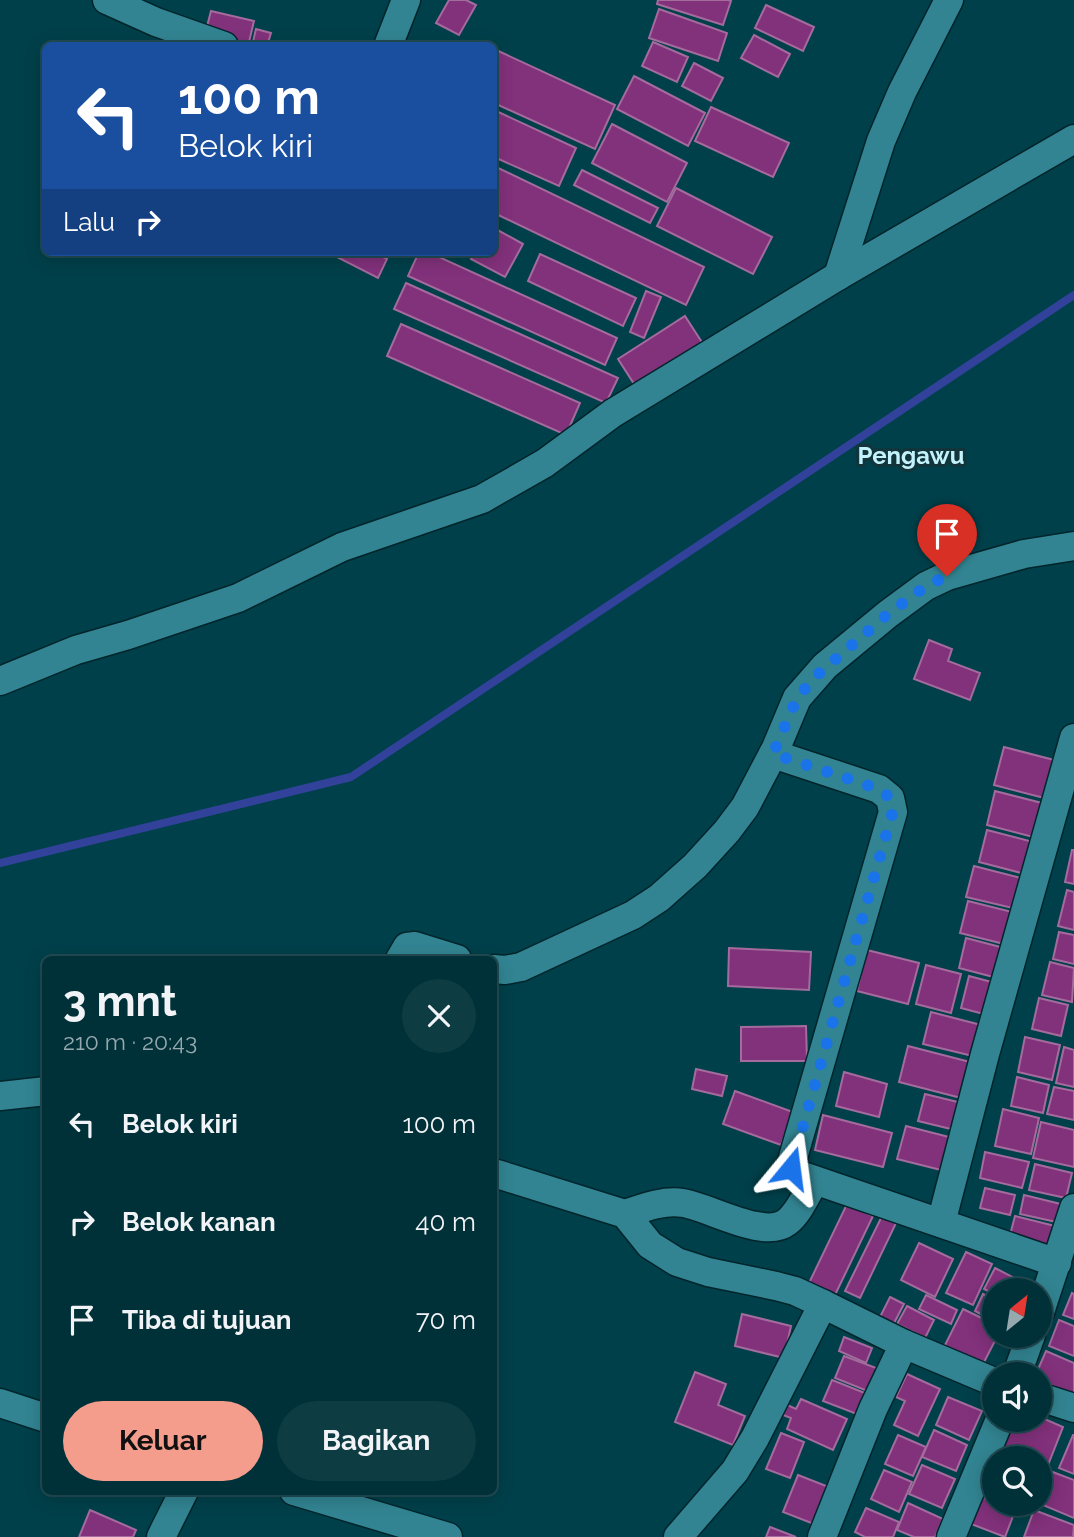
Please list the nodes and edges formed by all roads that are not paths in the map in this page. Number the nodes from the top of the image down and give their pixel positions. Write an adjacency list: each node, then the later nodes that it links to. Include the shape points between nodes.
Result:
1 (107, 0): 4 (street)
2 (407, 0): 5 (street)
3 (949, 0): 7 (street, via 881,141)
4 (213, 42)
5 (389, 42)
6 (1074, 139): 7 (street)
7 (838, 276): 9 (street, via 613,412 545,463 482,499 342,547 238,598 76,650)
8 (1074, 546): 11 (street, via 979,566 947,576 913,595 810,682 790,711)
9 (0, 681)
10 (1074, 738): 21 (street)
11 (773, 754): 14 (street, via 746,807 695,866 659,898 633,915 521,967); 18 (street, via 879,789 890,798 893,811 791,1168)
12 (402, 956): 13 (street, via 407,947 415,946)
13 (447, 956)
14 (497, 969)
15 (42, 1091): 16 (street)
16 (0, 1096)
17 (497, 1173): 20 (street)
18 (814, 1182): 20 (street, via 794,1214 777,1227 760,1227 682,1203 668,1202); 21 (street)
19 (1074, 1208): 22 (street)
20 (625, 1214): 24 (street, via 650,1245 677,1262 795,1291)
21 (941, 1223): 22 (street)
22 (1057, 1263): 23 (street)
23 (1052, 1278)
24 (823, 1304): 25 (street); 36 (street, via 735,1471)
25 (904, 1343): 26 (street); 37 (street)
26 (982, 1377)
27 (1052, 1401): 29 (street)
28 (0, 1403): 30 (street)
29 (1074, 1408)
30 (42, 1417)
31 (995, 1432): 38 (street)
32 (182, 1495): 34 (street)
33 (307, 1495): 35 (street)
34 (161, 1537)
35 (448, 1537)
36 (678, 1537)
37 (821, 1537)
38 (951, 1537)

